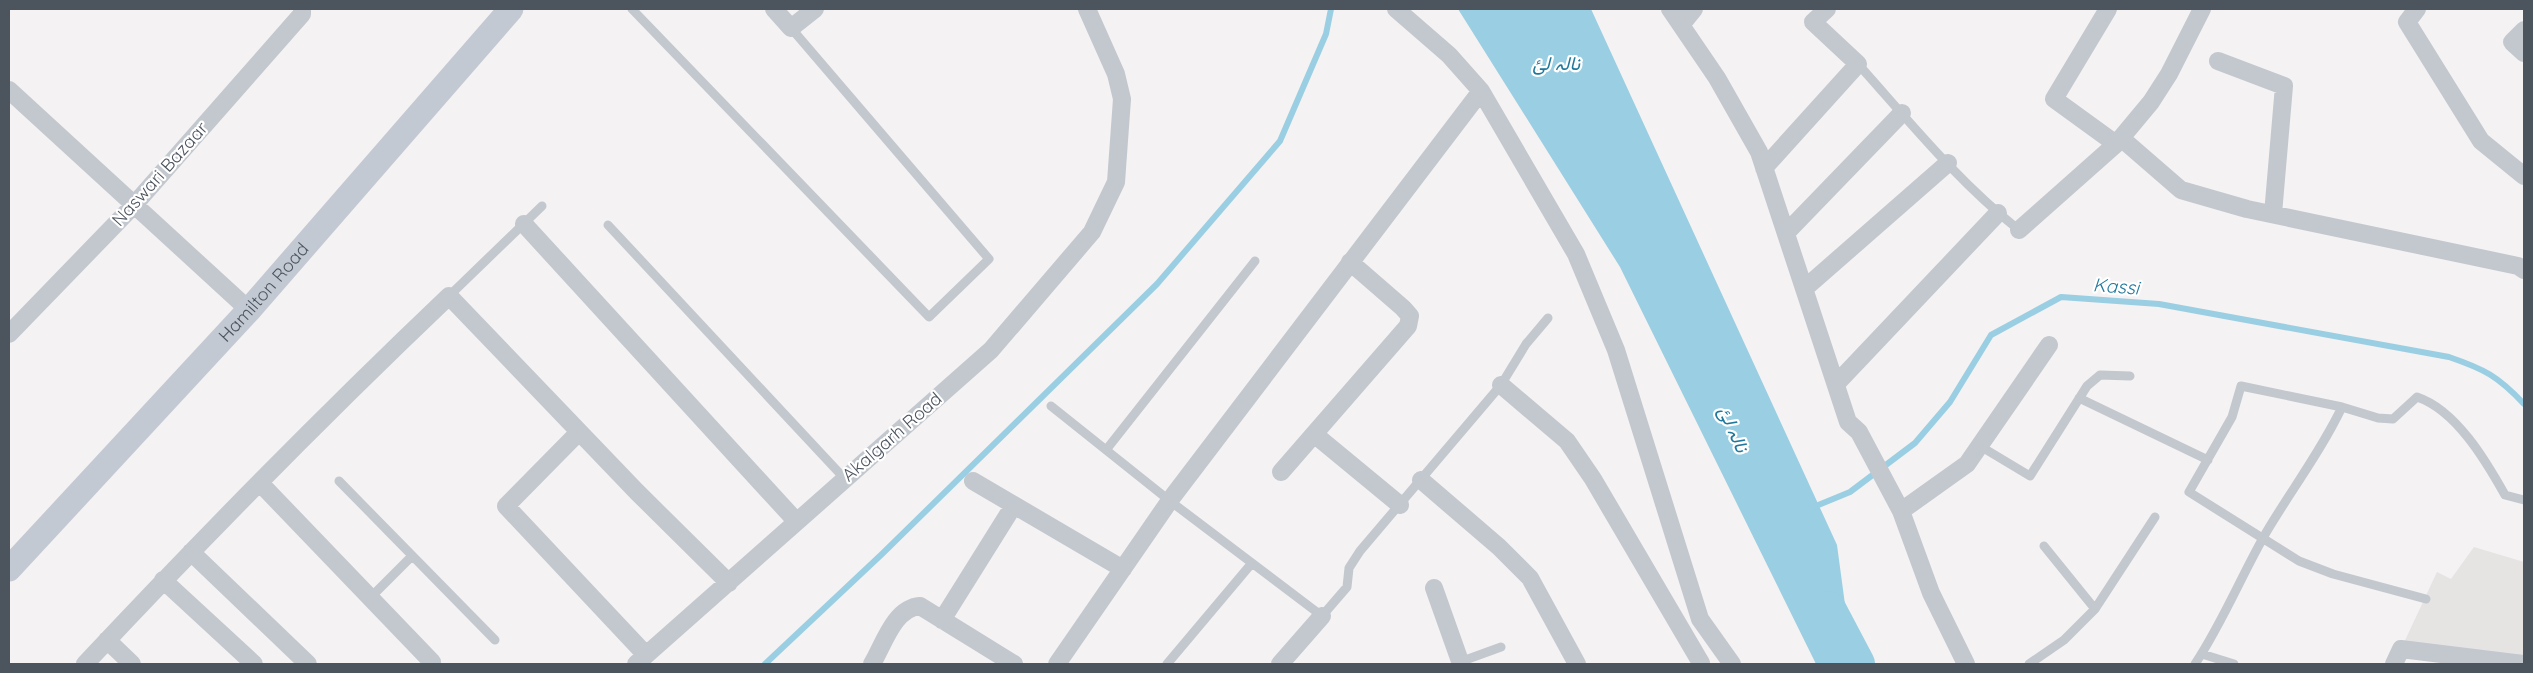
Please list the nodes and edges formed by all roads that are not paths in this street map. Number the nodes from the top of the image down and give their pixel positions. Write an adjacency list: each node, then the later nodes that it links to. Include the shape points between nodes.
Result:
1 (302, 9): 27 (street, Naswari Bazaar, via 302,14)
2 (511, 9): 40 (street, Hamilton Road)
3 (632, 9): 15 (lane, via 929,317 989,259)
4 (774, 9): 15 (street)
5 (815, 9): 15 (street)
6 (1087, 9): 56 (street, Akalgarh Road, via 1116,74 1122,99 1116,182 1092,232 991,350)
7 (1396, 9): 21 (street, via 1449,55)
8 (1670, 9): 14 (street)
9 (1694, 9): 14 (street)
10 (1827, 9): 19 (street, via 1813,22)
11 (2108, 9): 23 (street, via 2054,99)
12 (2202, 9): 23 (street, via 2169,74 2151,102)
13 (2417, 9): 26 (street, via 2407,22 2481,140)
14 (1681, 25): 25 (street, via 1717,78 1759,152)
15 (791, 28)
16 (2524, 30): 17 (street, via 2512,42)
17 (2524, 53)
18 (2218, 61): 30 (street, via 2284,86)
19 (1858, 64): 22 (lane); 25 (street)
20 (9, 90): 27 (street)
21 (1481, 91): 36 (street); 87 (street, via 1576,254 1616,350 1700,619)
22 (1902, 113): 24 (lane); 34 (street)
23 (2118, 141): 30 (street, via 2181,190); 33 (street)
24 (1948, 164): 29 (lane); 38 (street)
25 (1764, 168): 34 (street)
26 (2524, 176)
27 (134, 205): 40 (street); 42 (street, Naswari Bazaar)
28 (542, 206): 31 (lane)
29 (1998, 213): 33 (lane); 45 (street)
30 (2273, 214): 37 (street, via 2518,266)
31 (524, 224): 39 (lane); 67 (street)
32 (608, 225): 56 (lane)
33 (2019, 230)
34 (1786, 233): 38 (street)
35 (1255, 261): 53 (lane)
36 (1350, 262): 51 (street, via 1404,308 1410,316 1408,326); 62 (street)
37 (2524, 270)
38 (1804, 289): 45 (street)
39 (449, 296): 50 (street); 60 (street, via 359,381)
40 (249, 310): 73 (street, Hamilton Road)
41 (1548, 318): 46 (lane, via 1526,344)
42 (9, 334)
43 (2049, 345): 52 (street)
44 (2130, 376): 47 (lane, via 2100,375)
45 (1836, 384): 65 (street, via 1848,422 1859,432)
46 (1501, 385): 57 (lane); 101 (street, via 1567,441 1593,479)
47 (2079, 398): 52 (lane, via 2030,476); 54 (lane)
48 (1051, 406): 53 (lane)
49 (2342, 407): 54 (lane, via 2241,386 2232,417); 61 (lane, via 2393,419 2417,397 2432,402 2452,419 2485,461 2506,495); 68 (lane, via 2327,438 2291,490)
50 (580, 432): 76 (street); 88 (street, via 506,506)
51 (1314, 434): 55 (street); 64 (street)
52 (1980, 446): 65 (street, via 1967,464)
53 (1106, 450): 62 (lane)
54 (2208, 460): 68 (lane, via 2189,492)
55 (1281, 472)
56 (844, 478): 67 (street, Akalgarh Road)
57 (1421, 480): 64 (lane); 100 (street, via 1530,578)
58 (339, 481): 71 (lane)
59 (973, 481): 63 (street)
60 (260, 483): 70 (street); 78 (street)
61 (2524, 500)
62 (1170, 501): 72 (lane); 74 (street)
63 (1014, 505): 74 (street); 82 (street)
64 (1400, 505): 81 (lane, via 1349,568 1347,587)
65 (1901, 511): 102 (street, via 1931,593)
66 (2155, 518): 80 (lane)
67 (796, 521): 76 (street, Akalgarh Road)
68 (2264, 538): 79 (lane, via 2299,561 2333,574); 86 (lane)
69 (2044, 546): 80 (lane)
70 (191, 552): 75 (street); 94 (street)
71 (412, 556): 78 (lane); 84 (lane)
72 (1252, 563): 81 (lane); 98 (lane)
73 (9, 569)
74 (1123, 569): 97 (street)
75 (163, 580): 83 (street); 93 (street)
76 (729, 583): 88 (street, Akalgarh Road)
77 (1434, 588): 90 (street)
78 (370, 598): 95 (street, via 432,662)
79 (2426, 599)
80 (2095, 609): 103 (lane, via 2064,640)
81 (1322, 616): 99 (street)
82 (942, 620): 89 (street); 96 (street, via 920,606 910,607 901,613)
83 (107, 640): 91 (street); 92 (street)
84 (494, 640)
85 (1502, 647): 90 (lane)
86 (2202, 654): 104 (lane); 105 (lane)
87 (1727, 658): 101 (street)
88 (641, 659)
89 (1002, 661)
90 (1458, 663)
91 (85, 664)
92 (132, 664)
93 (254, 664)
94 (308, 664)
95 (429, 664)
96 (872, 664)
97 (1057, 664)
98 (1166, 664)
99 (1280, 664)
100 (1577, 664)
101 (1699, 664)
102 (1966, 664)
103 (2028, 664)
104 (2195, 664)
105 (2234, 664)
106 (2394, 664): 107 (street, via 2401,649)
107 (2523, 664)

